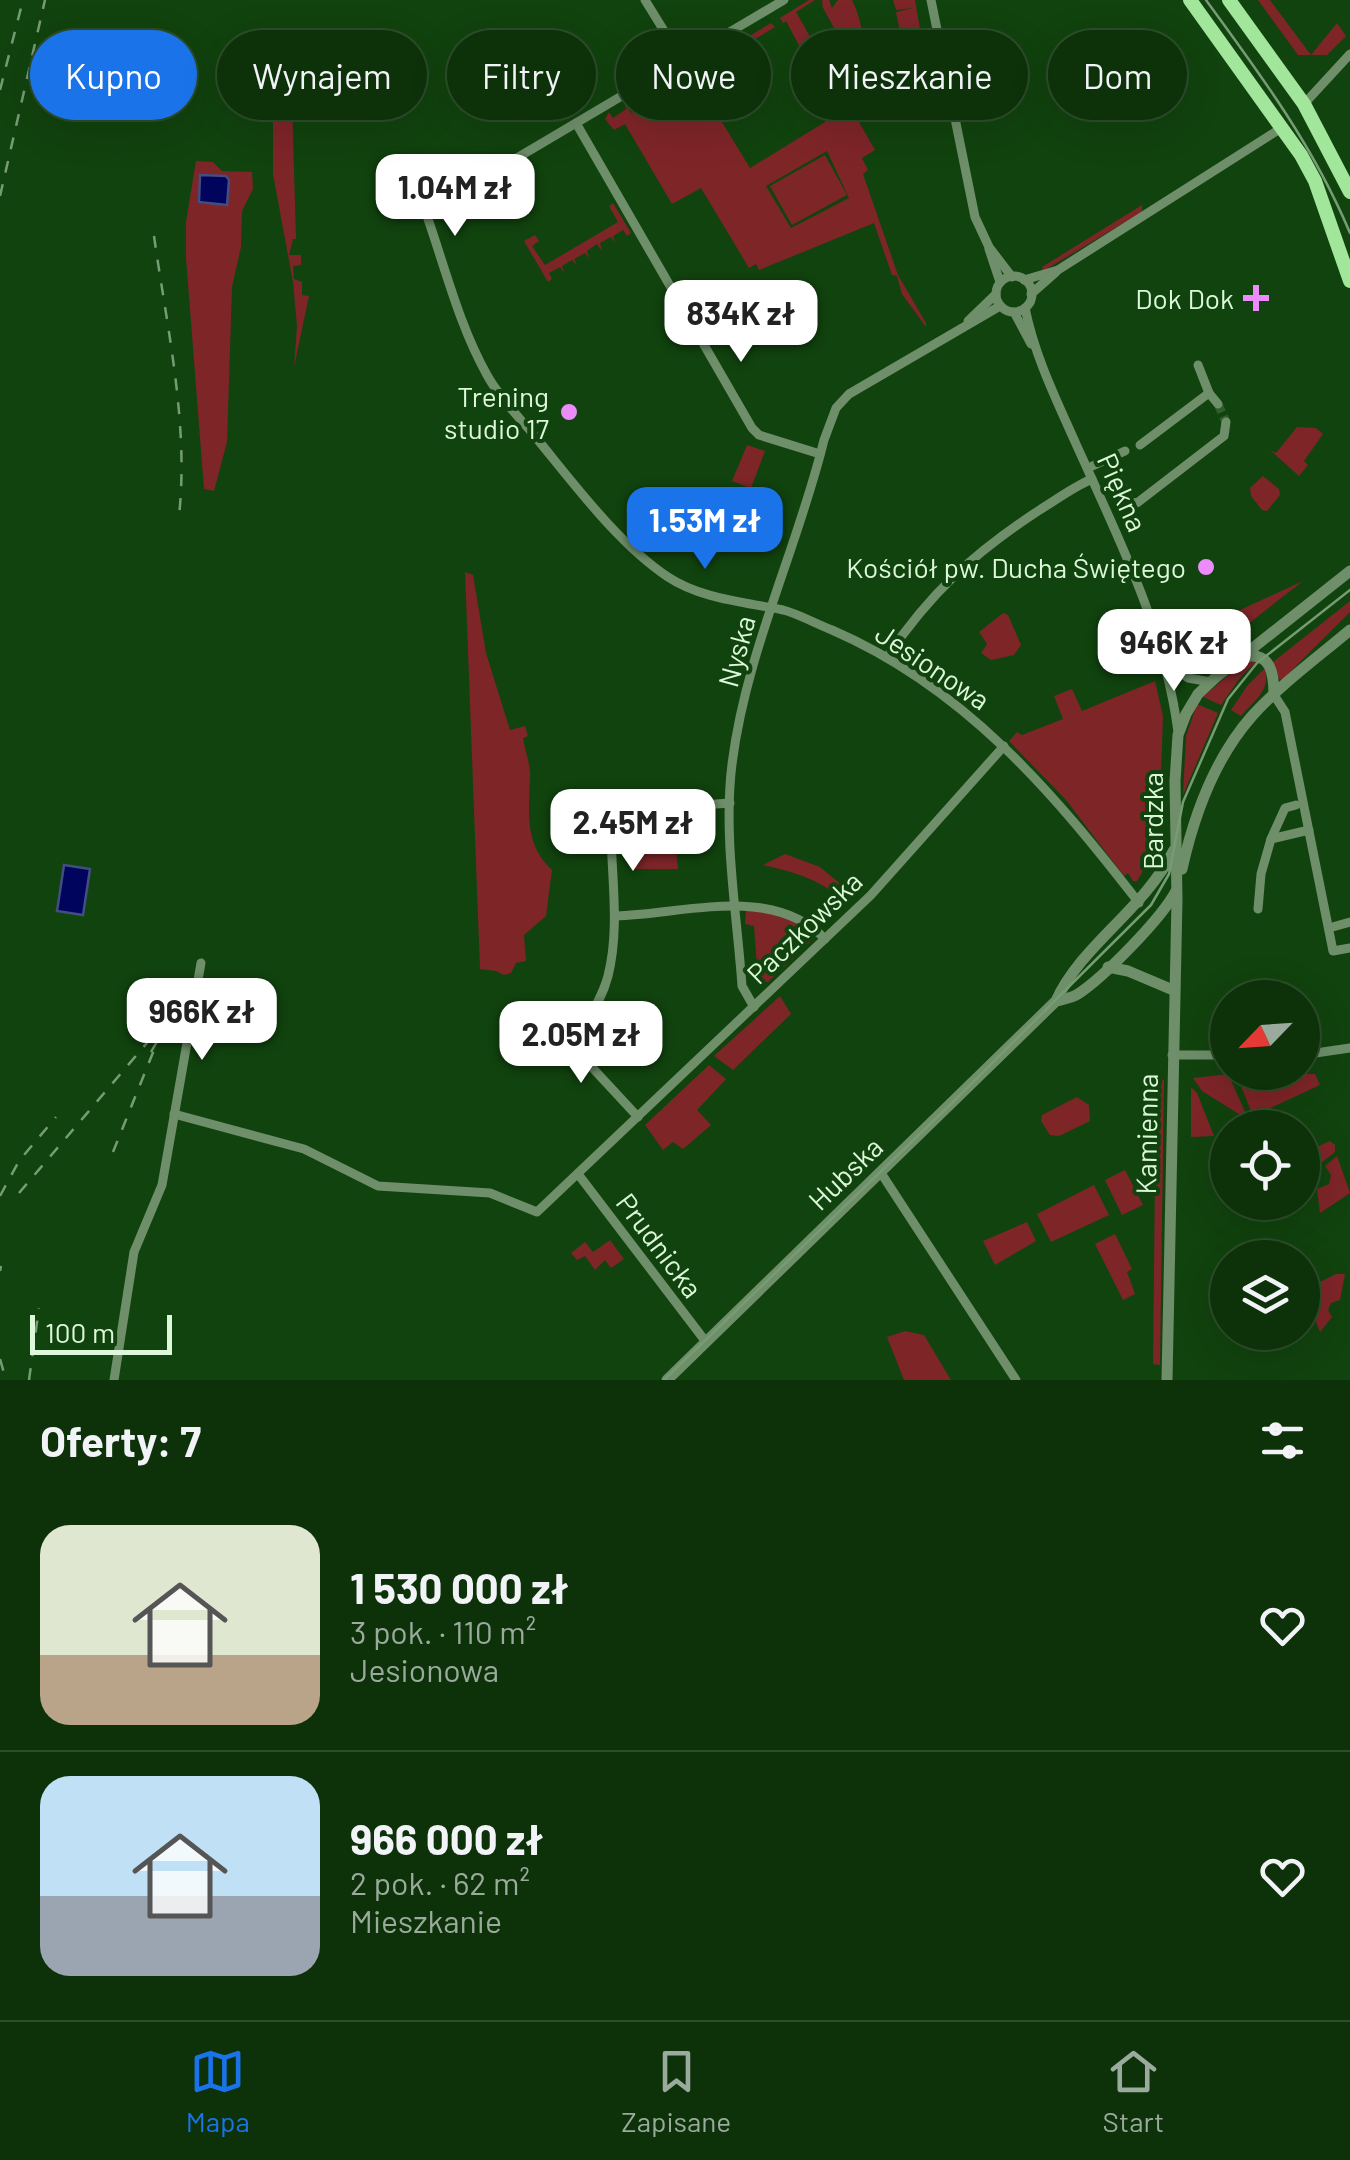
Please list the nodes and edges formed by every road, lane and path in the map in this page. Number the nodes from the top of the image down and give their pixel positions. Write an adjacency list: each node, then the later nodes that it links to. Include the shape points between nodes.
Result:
1 (645, 0): 6 (street)
2 (784, 0): 7 (street)
3 (931, 0): 14 (street, via 970,194)
4 (1190, 0): 12 (main road)
5 (1229, 0): 10 (main road)
6 (664, 30)
7 (733, 30)
8 (1350, 54): 10 (street)
9 (616, 99): 11 (street)
10 (1304, 104): 13 (main road)
11 (576, 123): 33 (street, via 752,428); 37 (street, Jesionowa, via 429,205 428,219 476,353 496,390 632,547 665,575)
12 (1283, 127): 15 (street); 18 (main road, via 1315,182)
13 (1350, 192)
14 (988, 246): 16 (street); 19 (street)
15 (1058, 270): 17 (street); 21 (street)
16 (1012, 277): 17 (street); 19 (street)
17 (1024, 280): 21 (street)
18 (1350, 281)
19 (1000, 282): 20 (street)
20 (996, 294): 22 (street); 25 (street, Nyska)
21 (1032, 294): 23 (street)
22 (1000, 306): 24 (street); 25 (street, Nyska)
23 (1025, 308): 24 (street); 26 (street, Piękna)
24 (1014, 312): 26 (street, Piękna)
25 (966, 324): 33 (street, Nyska, via 849,394 836,408)
26 (1033, 346): 35 (street, Piękna)
27 (1198, 365): 28 (street)
28 (1209, 393): 29 (street); 31 (street)
29 (1218, 404)
30 (1226, 422): 34 (street, via 1224,436 1137,503 1126,496)
31 (1140, 445)
32 (1126, 452): 34 (street)
33 (820, 454): 37 (street, Nyska)
34 (1109, 459): 35 (street)
35 (1090, 474): 39 (street, via 966,562); 41 (street, Piękna)
36 (1350, 571): 40 (street, Bardzka)
37 (770, 610): 39 (street, Jesionowa); 46 (street, Nyska, via 740,722)
38 (1350, 630): 43 (street, Bardzka)
39 (887, 656): 45 (street, Jesionowa)
40 (1240, 658): 42 (street, Bardzka); 43 (street, via 1268,662)
41 (1164, 659): 42 (street, via 1188,678); 44 (street, Piękna)
42 (1211, 682): 44 (street, Bardzka)
43 (1274, 695): 48 (street, via 1284,712); 51 (street, Bardzka, via 1219,766 1188,840)
44 (1178, 735): 50 (street, Bardzka)
45 (1004, 746): 52 (street, Jesionowa); 58 (street, Paczkowska)
46 (730, 803): 53 (street, Nyska); 55 (street, via 620,811 611,818)
47 (1296, 806): 49 (street, via 1285,808)
48 (1309, 830): 49 (street); 57 (street)
49 (1271, 839): 54 (street)
50 (1176, 846): 51 (street, Bardzka); 52 (street, Hubska)
51 (1177, 888): 61 (street, Hubska, via 1161,914); 62 (street, Kamienna)
52 (1139, 903): 63 (street, Hubska, via 1065,981)
53 (737, 907): 55 (street); 58 (street, via 779,910); 64 (street, Nyska, via 742,986)
54 (1258, 909)
55 (616, 916): 70 (street, via 609,972 574,1048)
56 (1350, 922): 57 (street)
57 (1329, 928): 59 (street, via 1333,951)
58 (825, 940): 64 (street, Paczkowska)
59 (1350, 948)
60 (202, 963): 69 (street)
61 (1108, 967): 62 (street); 63 (street, Hubska, via 1075,996)
62 (1173, 990): 67 (street, Kamienna)
63 (1056, 1001): 71 (street, Hubska)
64 (754, 1006): 70 (street, Paczkowska)
65 (1350, 1048): 66 (street)
66 (1320, 1052)
67 (1172, 1055): 68 (street); 77 (street, Kamienna)
68 (1210, 1055)
69 (174, 1114): 72 (street, Paczkowska, via 304,1149 378,1186 490,1193 537,1212); 74 (street, via 162,1185 134,1252)
70 (638, 1117): 72 (street, Paczkowska)
71 (881, 1173): 73 (street, Hubska); 76 (street)
72 (578, 1174): 73 (street, Prudnicka)
73 (706, 1342): 75 (street, Hubska)
74 (114, 1380)
75 (667, 1380)
76 (1016, 1380)
77 (1167, 1380)

